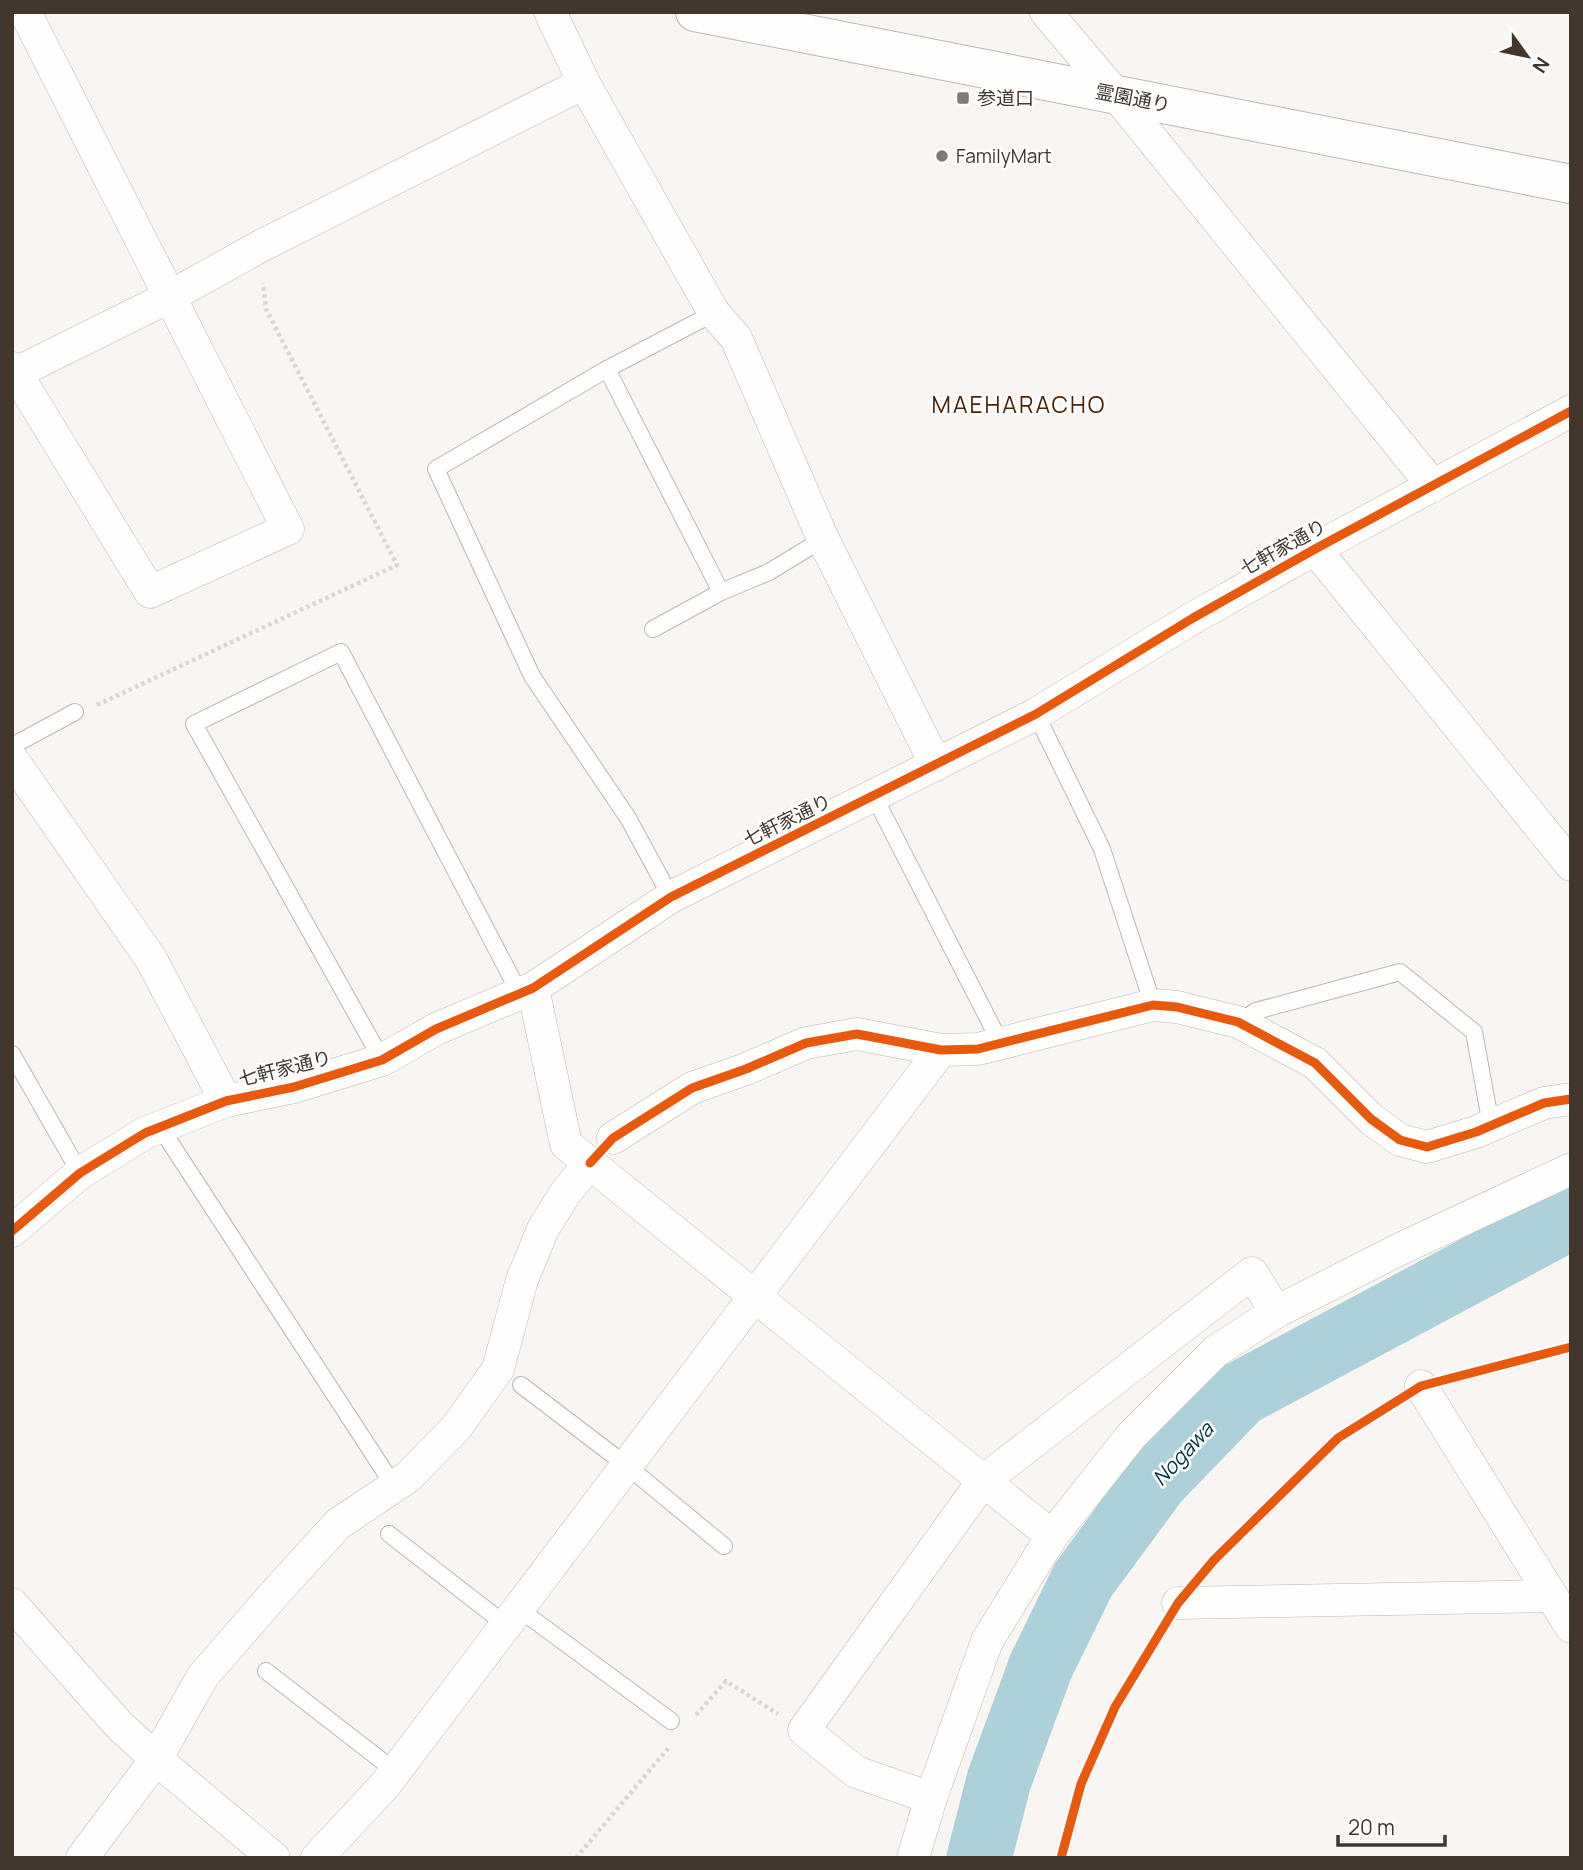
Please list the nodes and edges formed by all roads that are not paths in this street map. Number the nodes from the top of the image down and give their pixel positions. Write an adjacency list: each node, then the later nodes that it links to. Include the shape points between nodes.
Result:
1 (25, 12): 8 (street)
2 (550, 12): 5 (street)
3 (695, 12): 6 (street, 霊園通り)
4 (1046, 12): 6 (street)
5 (584, 83): 8 (street); 9 (street)
6 (1117, 96): 7 (street, 霊園通り); 13 (street)
7 (1571, 184)
8 (171, 296): 11 (street); 11 (street, via 288,529 150,592)
9 (714, 313): 10 (lane); 14 (street, via 736,338)
10 (607, 369): 16 (lane); 25 (lane, via 436,469 532,676 628,818)
11 (14, 371)
12 (1571, 411): 13 (street, 七軒家通り)
13 (1433, 486): 15 (street, 七軒家通り)
14 (824, 539): 16 (lane, via 769,572); 22 (street)
15 (1315, 549): 19 (street, 七軒家通り); 24 (street)
16 (720, 592): 17 (lane)
17 (653, 629)
18 (75, 712): 20 (lane)
19 (1036, 714): 22 (street, 七軒家通り); 27 (lane, via 1102,849)
20 (12, 746)
21 (12, 759): 34 (street, via 151,959)
22 (936, 765): 23 (street, 七軒家通り)
23 (874, 796): 25 (street, 七軒家通り); 29 (lane)
24 (1571, 865)
25 (671, 897): 26 (street, 七軒家通り)
26 (526, 991): 32 (street, 七軒家通り, via 436,1029); 32 (lane, via 341,652 194,724); 38 (street, via 566,1144)
27 (1153, 1005): 28 (street); 29 (street)
28 (1238, 1022): 35 (street, via 1315,1063 1371,1119 1400,1140 1427,1147); 35 (lane, via 1256,1011 1400,972 1474,1032)
29 (1002, 1044): 30 (street)
30 (941, 1050): 37 (street, via 857,1034 806,1043 692,1088); 42 (street)
31 (12, 1054): 40 (lane)
32 (382, 1060): 34 (street, 七軒家通り, via 294,1087)
33 (1571, 1099): 35 (street, via 1544,1103)
34 (226, 1101): 36 (street, 七軒家通り)
35 (1491, 1125)
36 (160, 1127): 40 (street, 七軒家通り); 48 (lane)
37 (613, 1138)
38 (590, 1163): 42 (street); 48 (street, via 543,1229 522,1280 498,1369 456,1427)
39 (1571, 1168): 43 (street)
40 (80, 1173): 41 (street, 七軒家通り)
41 (12, 1231)
42 (754, 1297): 46 (street); 47 (street)
43 (1276, 1312): 47 (street, via 1252,1273); 50 (street, via 1216,1351 1131,1436)
44 (521, 1385): 46 (lane)
45 (1421, 1386): 52 (street)
46 (626, 1465): 51 (lane); 55 (street)
47 (984, 1481): 50 (street); 61 (street, via 804,1730 856,1772)
48 (394, 1486): 59 (street, via 338,1524 202,1676)
49 (388, 1534): 55 (lane)
50 (1052, 1536): 61 (street, via 987,1641)
51 (724, 1546)
52 (1551, 1596): 53 (street); 56 (street)
53 (1178, 1603)
54 (12, 1604): 59 (street, via 119,1725)
55 (513, 1617): 58 (lane); 60 (street)
56 (1571, 1626)
57 (266, 1671): 60 (lane)
58 (671, 1721)
59 (156, 1759): 62 (street); 63 (street)
60 (395, 1771): 64 (street)
61 (931, 1798): 65 (street)
62 (82, 1858)
63 (274, 1858)
64 (317, 1858)
65 (913, 1858)

